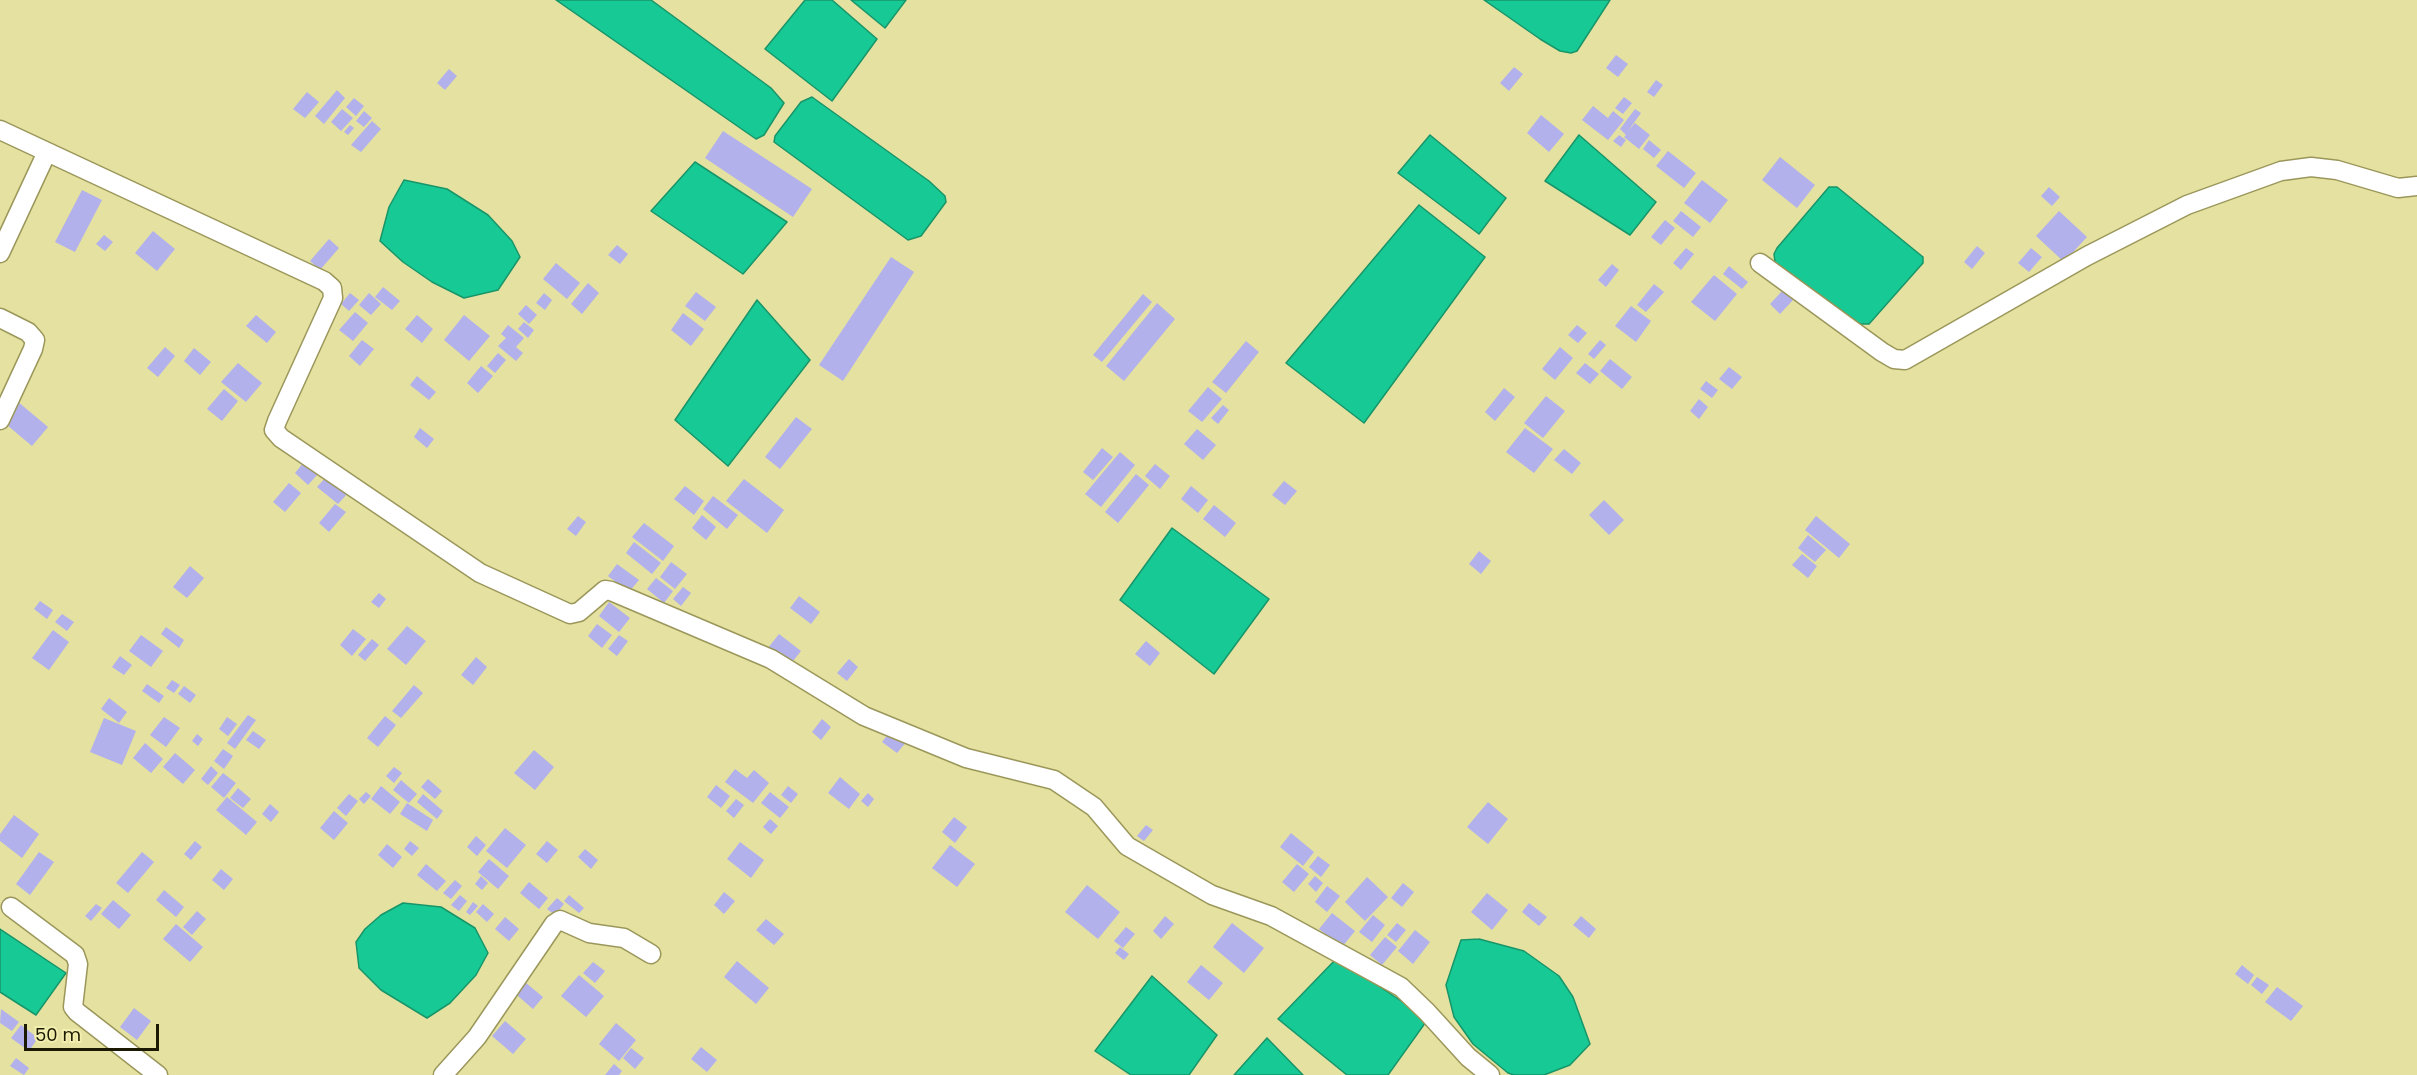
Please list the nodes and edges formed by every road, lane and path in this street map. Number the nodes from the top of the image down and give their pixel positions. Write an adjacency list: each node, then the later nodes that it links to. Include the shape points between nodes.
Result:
1 (0, 130): 2 (street)
2 (47, 152): 4 (street); 12 (street, via 332,288 333,298 274,430 480,573 570,614 579,612 605,590 611,591 771,659 864,716 966,758 1054,780 1094,807 1127,846 1212,895 1271,916 1401,987)
3 (2417, 186): 5 (street, via 2398,188 2337,170 2310,167 2281,171 2187,205 2087,256 1905,360 1882,352)
4 (0, 253)
5 (1760, 263)
6 (0, 318): 7 (street, via 28,332 35,340)
7 (0, 420)
8 (11, 907): 10 (street, via 75,955 78,964 73,1007 77,1012)
9 (651, 954): 11 (street, via 624,938 589,933 560,920 477,1037)
10 (158, 1075)
11 (443, 1075)
12 (1490, 1075)

